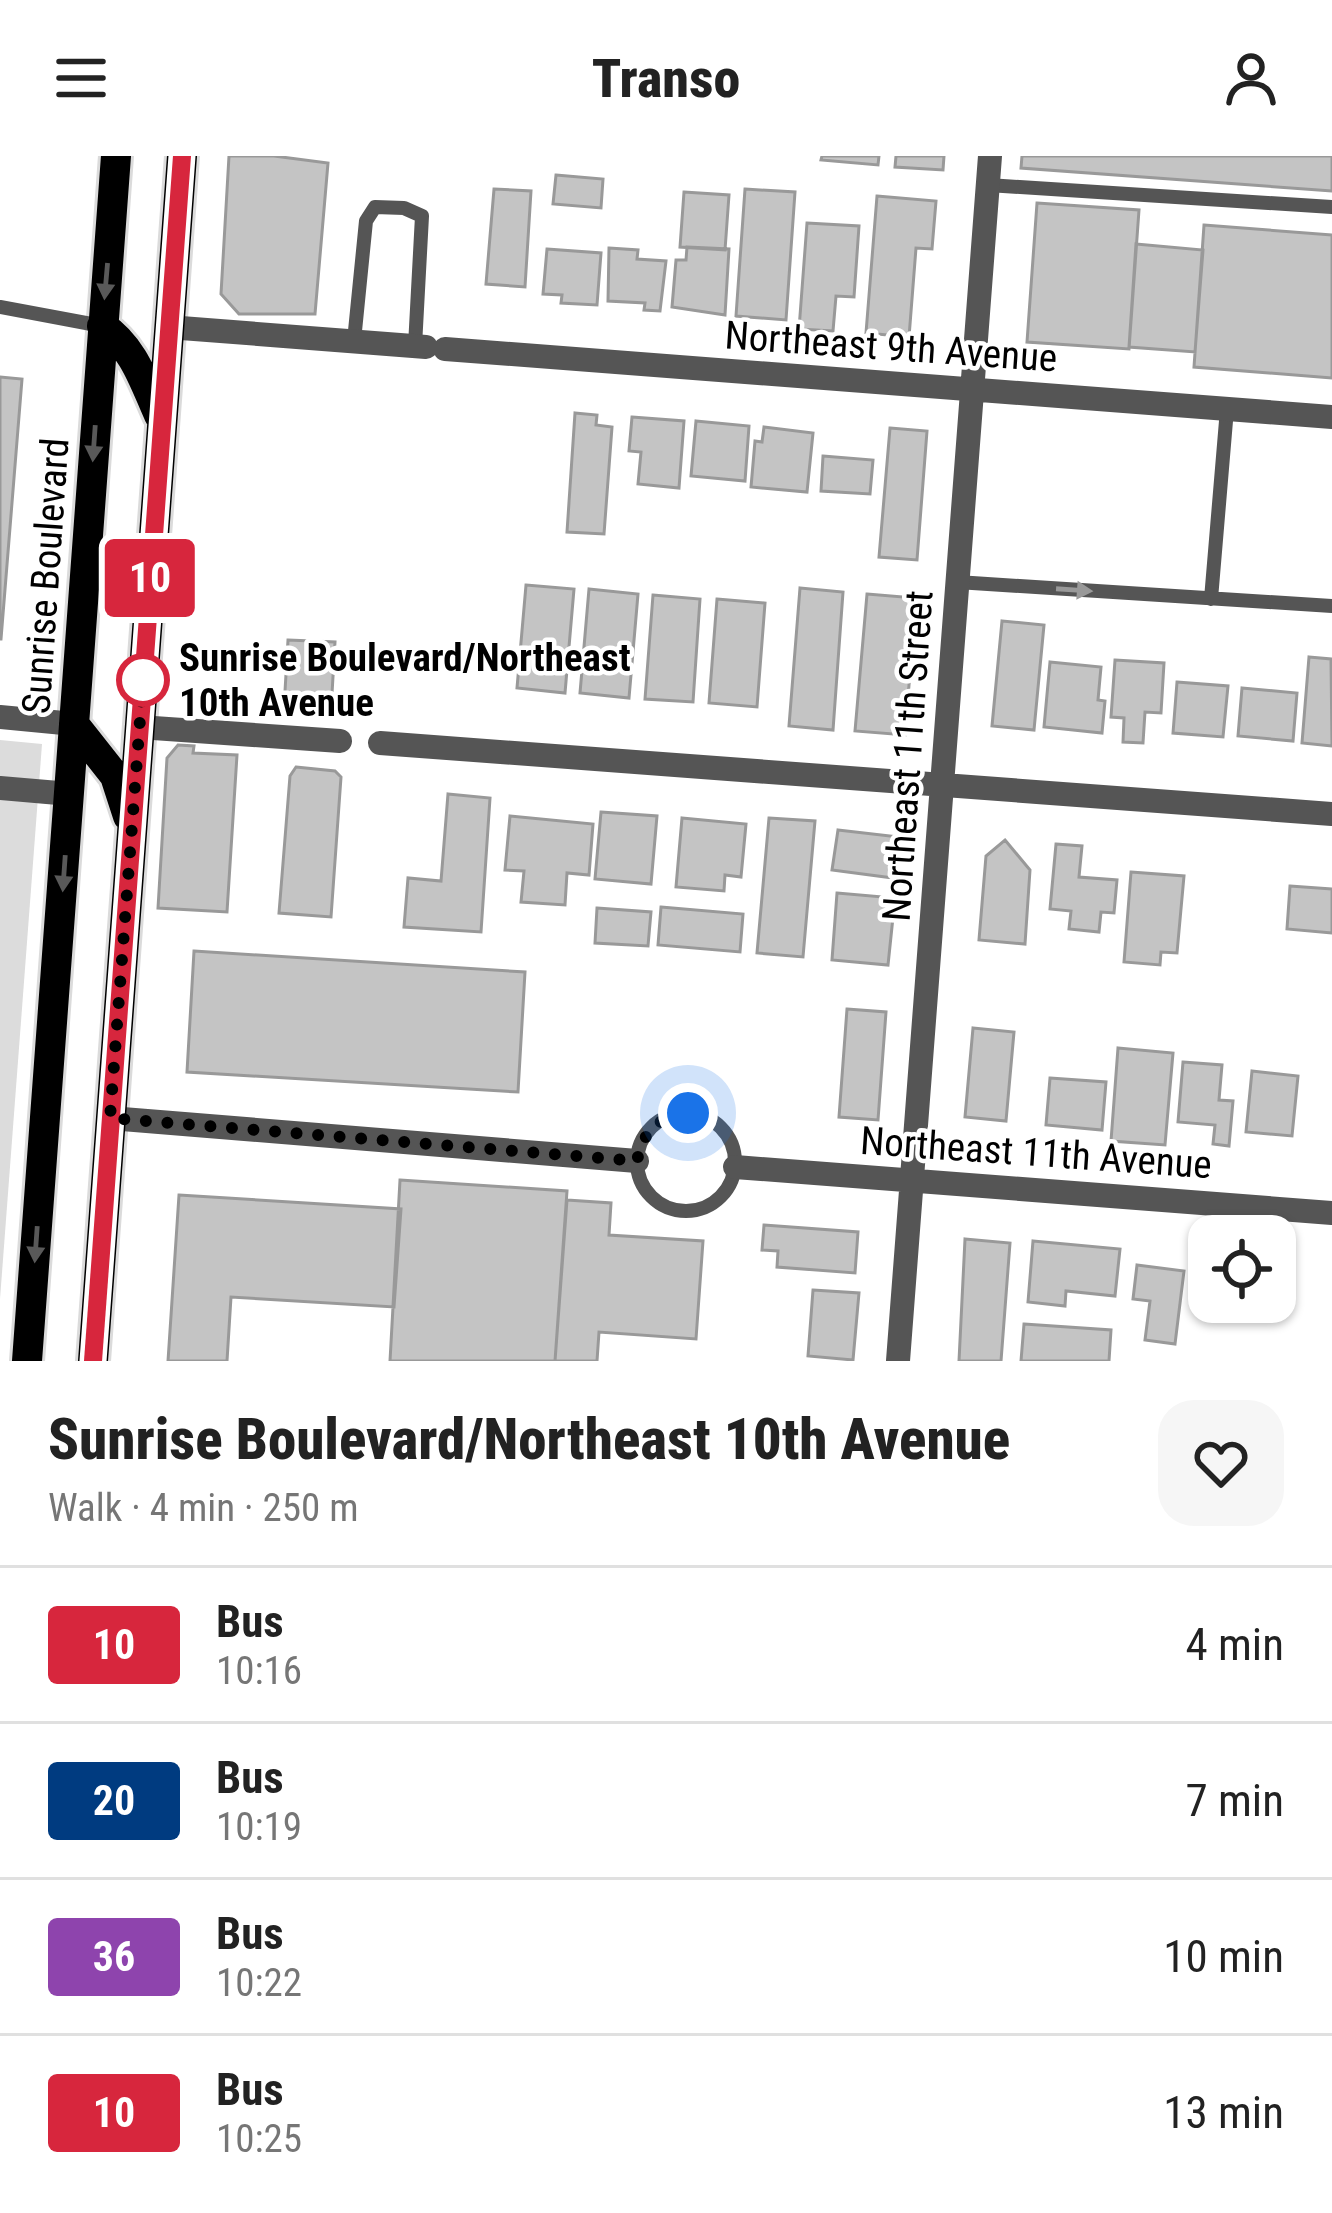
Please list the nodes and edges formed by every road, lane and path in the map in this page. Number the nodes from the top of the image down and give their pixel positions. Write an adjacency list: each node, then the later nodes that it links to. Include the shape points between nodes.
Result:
1 (116, 156): 7 (main road, Sunrise Boulevard, one-way to 7)
2 (182, 156): 8 (main road)
3 (990, 156): 4 (street, Northeast 11th Street)
4 (988, 184): 5 (lane); 11 (street, Northeast 11th Street)
5 (1332, 207)
6 (0, 307): 7 (lane)
7 (103, 326): 14 (main road, via 134,360); 19 (main road, Sunrise Boulevard, one-way to 19)
8 (168, 327): 9 (street, Northeast 9th Avenue); 14 (main road)
9 (355, 341): 10 (street, Northeast 9th Avenue); 10 (lane, via 366,220 375,208 404,208 422,216)
10 (429, 347): 11 (street, Northeast 9th Avenue)
11 (972, 389): 12 (street, Northeast 9th Avenue); 15 (street, Northeast 11th Street)
12 (1227, 409): 13 (street, Northeast 9th Avenue); 16 (lane)
13 (1332, 417)
14 (161, 420): 20 (main road)
15 (957, 582): 16 (lane, one-way to 16); 23 (street, Northeast 11th Street)
16 (1210, 598): 17 (lane)
17 (1332, 607)
18 (0, 718): 19 (street)
19 (74, 724): 25 (main road, Sunrise Boulevard); 27 (main road, via 115,776)
20 (140, 727): 21 (street); 27 (main road)
21 (340, 741)
22 (380, 743): 23 (street)
23 (941, 784): 26 (street); 31 (street, Northeast 11th Street)
24 (0, 788): 25 (street)
25 (70, 794): 33 (main road, Sunrise Boulevard, one-way to 33)
26 (1332, 814)
27 (132, 827): 28 (main road)
28 (110, 1118): 29 (street); 34 (main road)
29 (637, 1161): 30 (lane, via 647,1192 674,1210 707,1207); 30 (lane, via 648,1132 688,1113 728,1137)
30 (735, 1167): 31 (street, Northeast 11th Avenue)
31 (912, 1178): 32 (street, Northeast 11th Avenue); 35 (street, Northeast 11th Street)
32 (1332, 1213)
33 (27, 1361)
34 (93, 1361)
35 (898, 1361)

